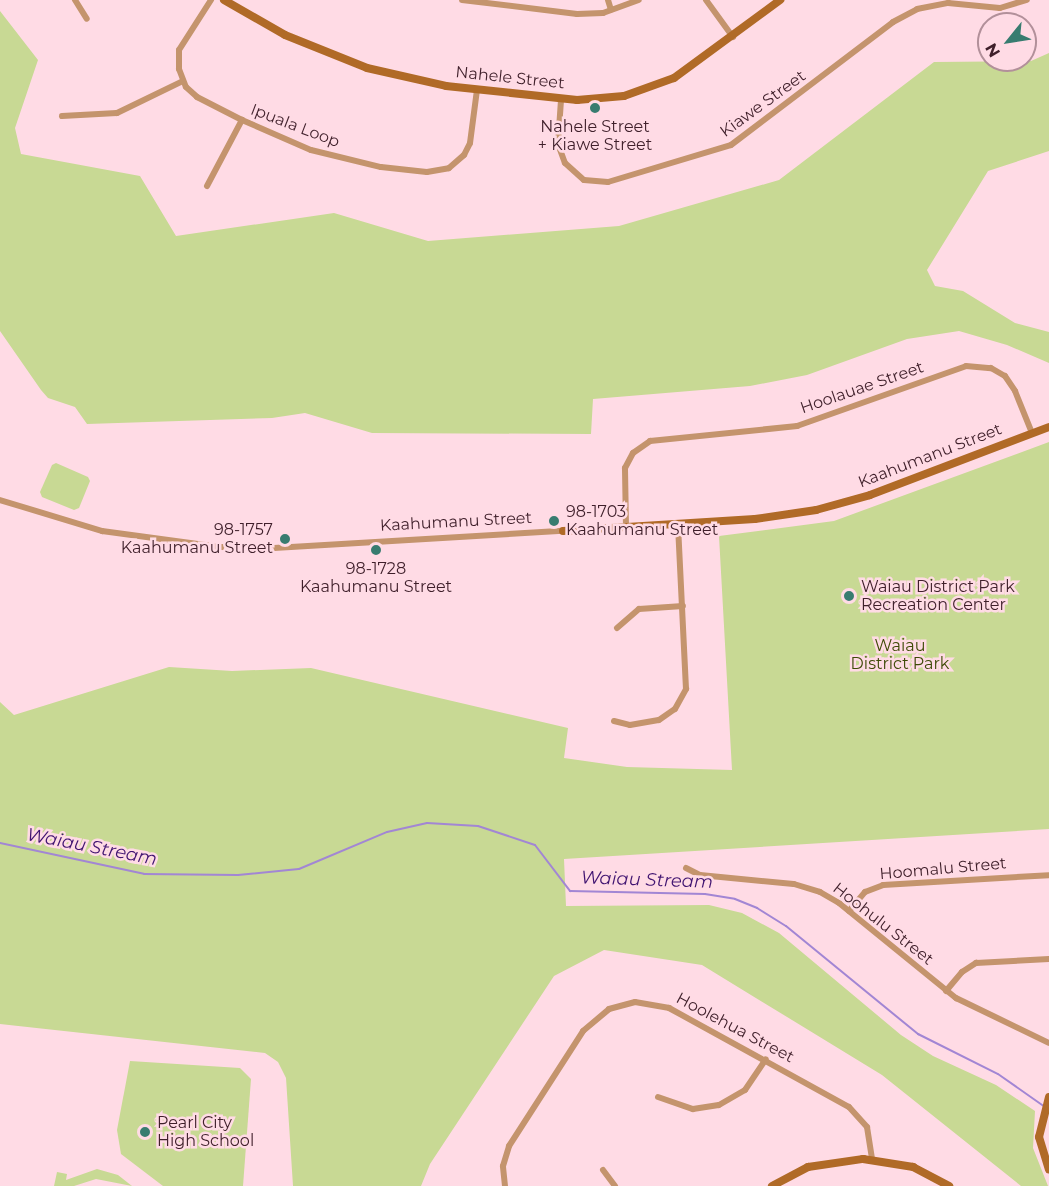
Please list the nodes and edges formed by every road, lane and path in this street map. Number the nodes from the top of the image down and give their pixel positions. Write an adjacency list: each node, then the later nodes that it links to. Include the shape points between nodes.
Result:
1 (75, 0): 11 (street)
2 (211, 0): 13 (street, via 182,43 178,63)
3 (224, 0): 14 (street, Nahele Street, via 285,35 341,59 419,81)
4 (462, 0): 10 (street, via 577,14)
5 (608, 0): 10 (street)
6 (639, 0): 10 (street)
7 (706, 0): 12 (street)
8 (780, 0): 12 (street, Nahele Street)
9 (1027, 0): 15 (street, Kiawe Street, via 1000,8 948,3 917,9 893,22 731,145 608,182 585,180 565,163 558,144)
10 (611, 10)
11 (87, 19)
12 (733, 37): 15 (street, Nahele Street, via 684,73 648,89 605,99)
13 (183, 81): 16 (street, via 117,113); 17 (street, Ipuala Loop, via 197,97)
14 (477, 90): 15 (street, Nahele Street); 17 (street, Ipuala Loop, via 467,150 454,164 434,172 337,158 290,143)
15 (561, 100)
16 (62, 116)
17 (242, 120): 18 (street)
18 (207, 186)
19 (1049, 427): 20 (street, Kaahumanu Street)
20 (1032, 433): 22 (street, Kaahumanu Street, via 833,506 779,517); 23 (street, Hoolauae Street, via 1005,376 984,366 966,366 797,426 650,441 633,453 625,468)
21 (0, 500): 24 (street, Kaahumanu Street, via 102,531 216,547 274,548)
22 (678, 524): 23 (street, Kaahumanu Street); 25 (street)
23 (626, 527): 24 (street, Kaahumanu Street)
24 (563, 531)
25 (683, 606): 26 (street, via 639,609); 27 (street, via 687,681 679,703 654,723 630,725)
26 (617, 628)
27 (614, 721)
28 (686, 868): 30 (street, Hoohulu Street, via 700,875 804,886)
29 (1049, 875): 30 (street, Hoomalu Street, via 883,885 865,892)
30 (849, 911): 32 (street, Hoohulu Street)
31 (1049, 959): 32 (street, via 981,962 962,972)
32 (946, 991): 33 (street, Hoohulu Street)
33 (1049, 1043)
34 (766, 1059): 35 (street, via 752,1082 729,1101 693,1108); 37 (street, Hoolehua Street, via 860,1116 870,1132); 40 (street, Hoolehua Street, via 660,1005 635,1002 609,1009 583,1031 513,1138 504,1166)
35 (658, 1097)
36 (1049, 1097): 38 (street, via 1041,1119 1041,1148)
37 (872, 1159): 42 (street, via 820,1164); 43 (street, via 913,1167)
38 (1049, 1169)
39 (603, 1170): 41 (street)
40 (505, 1186)
41 (615, 1186)
42 (772, 1186)
43 (949, 1186)

